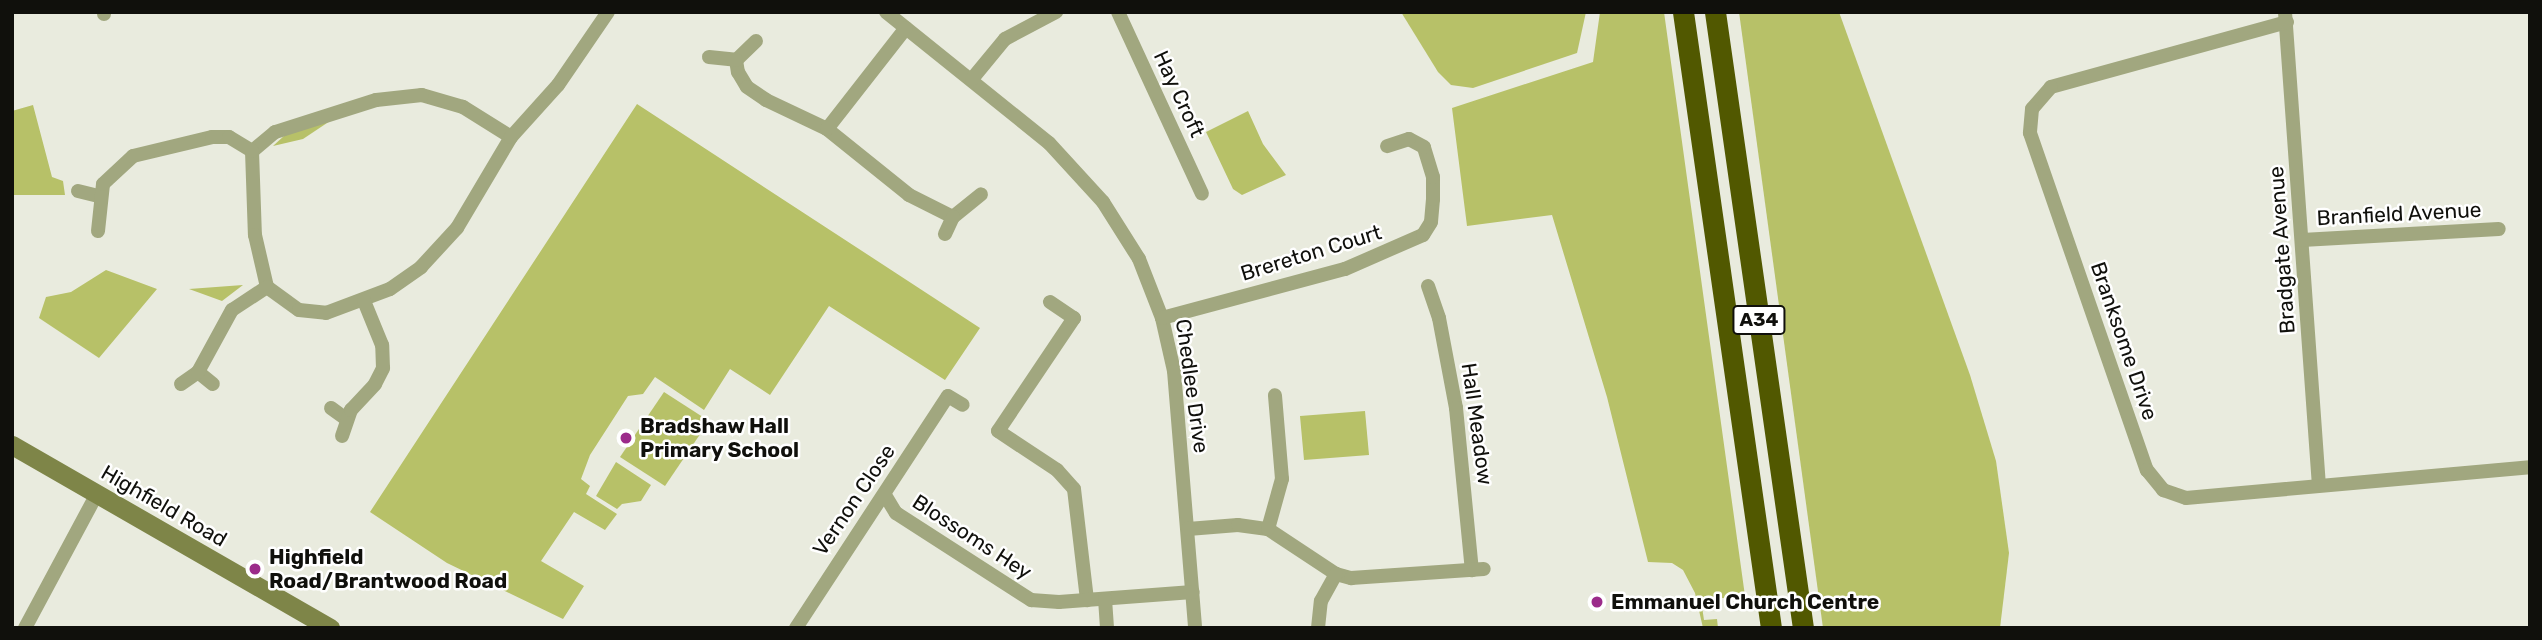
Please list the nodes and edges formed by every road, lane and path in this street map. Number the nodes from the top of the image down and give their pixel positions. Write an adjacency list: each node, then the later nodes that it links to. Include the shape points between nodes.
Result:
1 (608, 12): 15 (street, via 558,85)
2 (886, 12): 9 (street, Chedlee Drive)
3 (1056, 12): 8 (street)
4 (1118, 12): 20 (street, Hay Croft)
5 (1683, 12): 57 (highway, A34)
6 (1715, 12): 58 (highway, A34)
7 (2286, 17): 26 (street, Bradgate Avenue); 42 (street, Branksome Drive, via 2051,87 2032,109 2029,133 2147,470 2163,490 2186,498)
8 (1029, 18): 13 (street, via 995,48)
9 (905, 28): 13 (street, Chedlee Drive); 14 (street)
10 (756, 41): 12 (street)
11 (709, 57): 12 (street)
12 (736, 60): 14 (street, via 747,87)
13 (972, 79): 31 (street, Chedlee Drive, via 1049,143 1103,202 1139,260)
14 (827, 129): 22 (street, via 909,195)
15 (511, 137): 17 (street, via 450,101 409,95 285,126); 29 (street, via 439,250 405,280)
16 (1387, 146): 31 (street, Brereton Court, via 1409,139 1424,146 1433,177 1433,199 1431,222 1423,235 1358,265)
17 (252, 151): 21 (street, via 229,137 148,150 120,163); 28 (street, via 255,235)
18 (78, 191): 21 (street)
19 (981, 194): 22 (street)
20 (1202, 194)
21 (98, 197): 24 (street)
22 (953, 217): 25 (street)
23 (2499, 229): 26 (street, Branfield Avenue)
24 (98, 231)
25 (945, 234)
26 (2302, 240): 42 (street, Bradgate Avenue)
27 (1428, 286): 47 (street, Hall Meadow, via 1439,318 1455,408 1478,569 1366,578)
28 (267, 287): 29 (street, via 288,305 312,313); 32 (street, via 232,310)
29 (364, 301): 38 (street, via 385,358 375,384)
30 (1050, 302): 50 (street, via 1074,318 998,431 1057,470 1074,489)
31 (1162, 318): 45 (street, Chedlee Drive, via 1175,384)
32 (198, 372): 33 (street); 34 (street)
33 (181, 384)
34 (213, 384)
35 (1275, 395): 46 (street, via 1282,479)
36 (963, 405): 44 (street, Vernon Close, via 951,391)
37 (331, 408): 38 (street)
38 (346, 419): 39 (street)
39 (342, 436)
40 (12, 445): 43 (street, Highfield Road)
41 (2530, 467): 42 (street, Branksome Drive)
42 (2319, 485)
43 (97, 494): 51 (street); 52 (street, Highfield Road)
44 (885, 495): 50 (street, Blossoms Hey, via 896,513 1010,590 1044,602); 53 (street, Vernon Close)
45 (1188, 529): 46 (street, Hall Meadow, via 1238,525); 48 (street, Chedlee Drive)
46 (1268, 529): 47 (street, Hall Meadow)
47 (1336, 574): 56 (street, via 1321,601)
48 (1193, 592): 49 (street, Blossoms Hey); 55 (street, Chedlee Drive)
49 (1105, 599): 50 (street, Blossoms Hey); 54 (street)
50 (1087, 600)
51 (25, 628)
52 (330, 628)
53 (796, 628)
54 (1107, 628)
55 (1195, 628)
56 (1318, 628)
57 (1771, 628)
58 (1804, 628)

